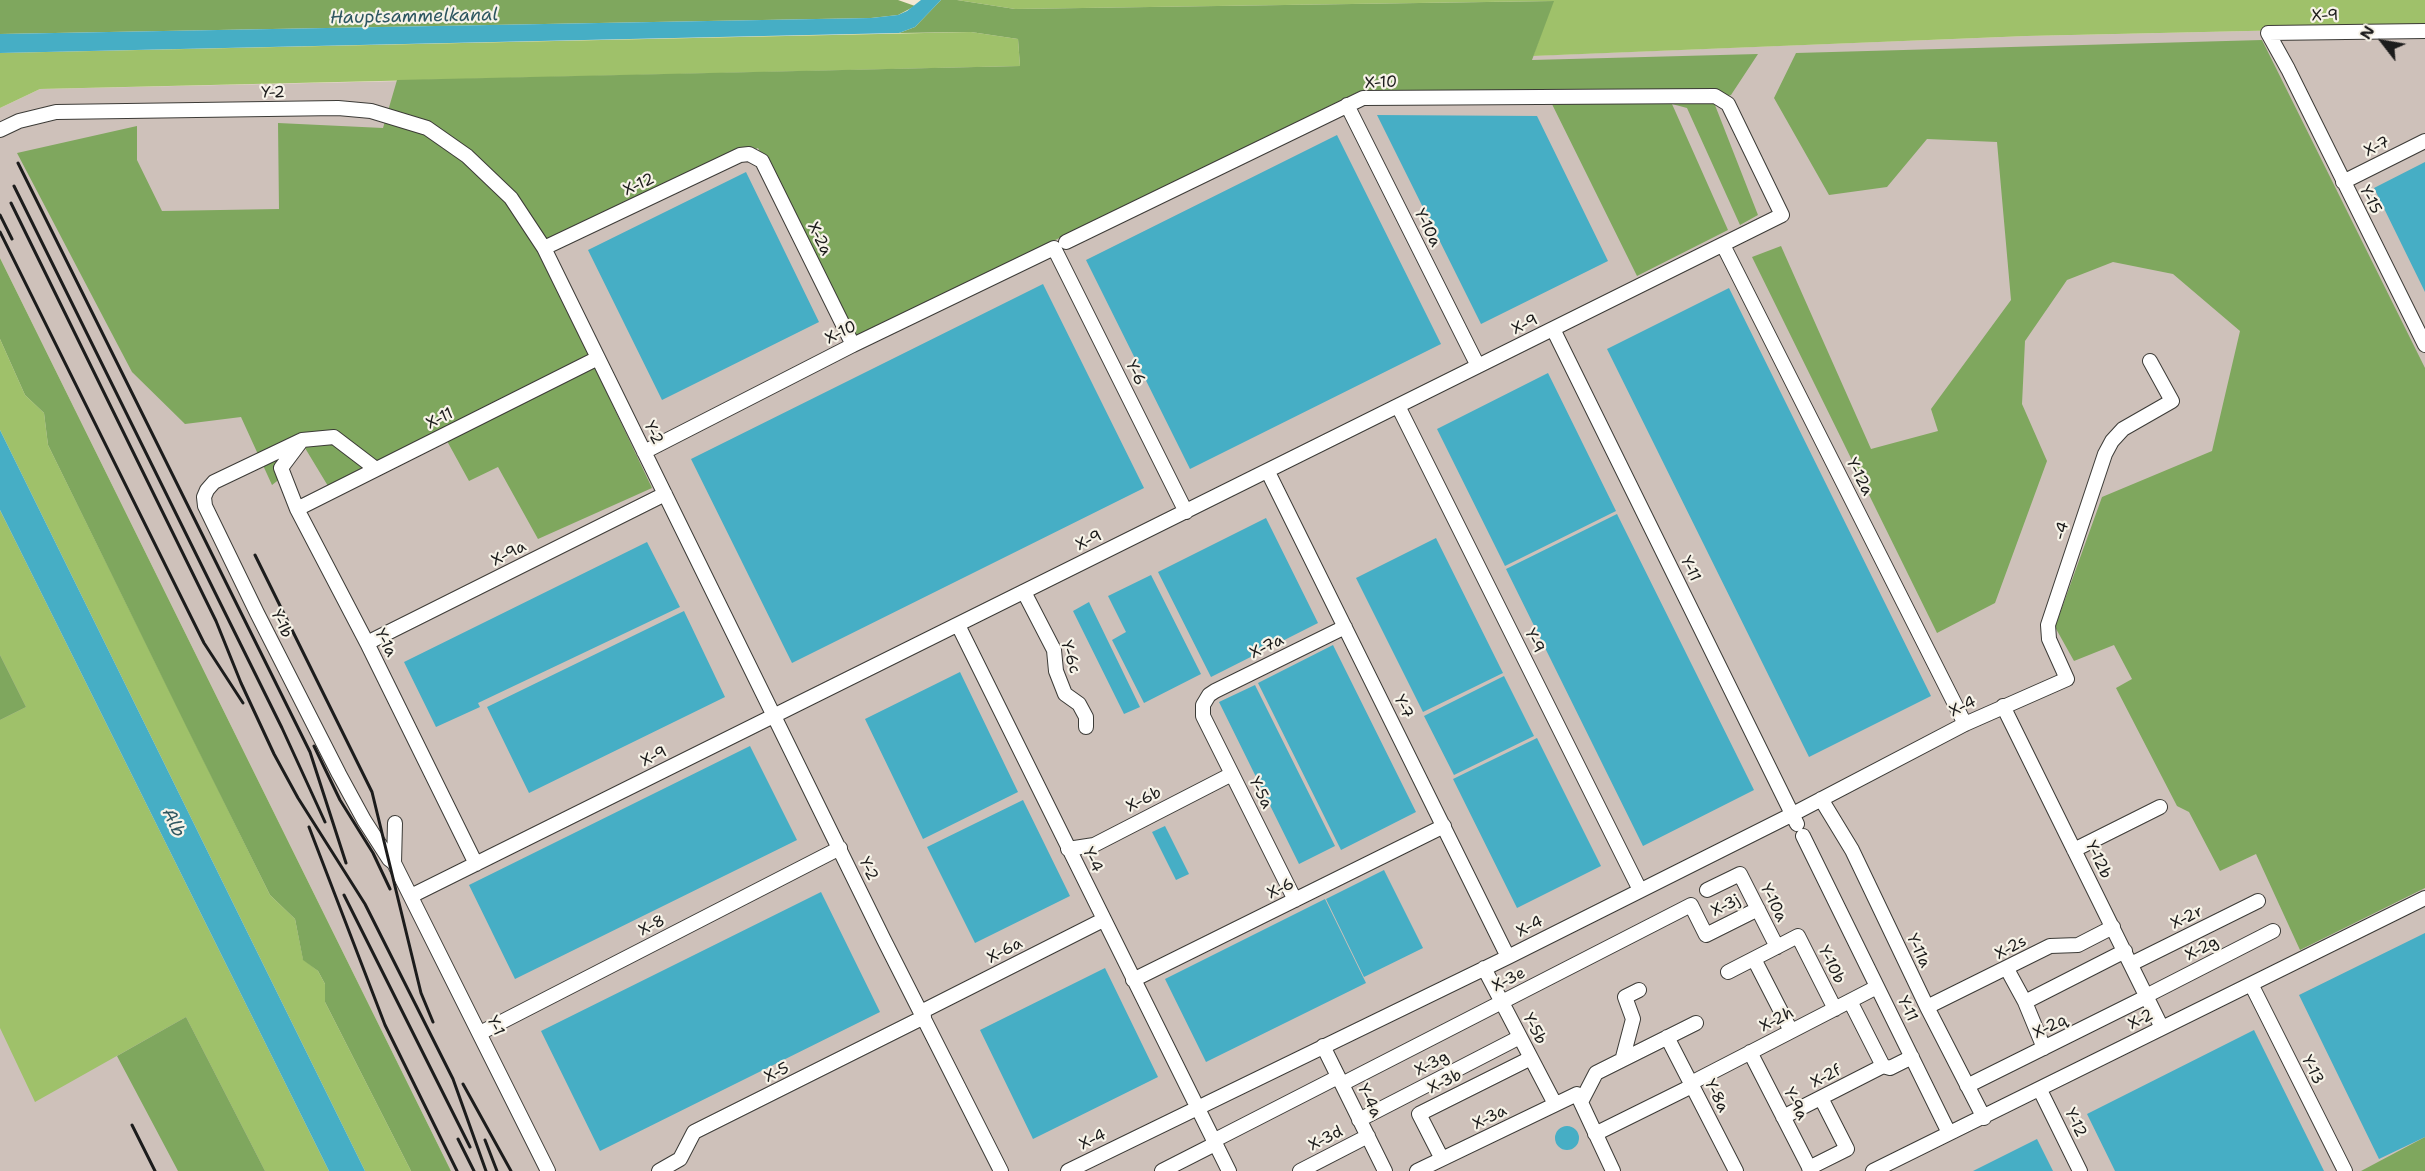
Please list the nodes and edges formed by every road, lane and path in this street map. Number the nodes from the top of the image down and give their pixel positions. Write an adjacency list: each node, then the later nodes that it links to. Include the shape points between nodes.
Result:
1 (2425, 31): 2 (street, X-9, via 2268,33)
2 (2288, 69): 7 (street, Y-15)
3 (1347, 105): 8 (street, X-10, via 1363,98 1715,96 1728,104); 10 (street, X-10); 17 (street, Y-10a)
4 (0, 130): 11 (street, Y-2, via 56,112 338,108 371,111 427,128 468,156 511,198)
5 (2425, 141): 7 (street, X-7)
6 (749, 154): 11 (street, X-12); 13 (street, X-2a, via 762,161)
7 (2343, 182): 14 (street, Y-15)
8 (1782, 215): 9 (street, X-9)
9 (1723, 244): 12 (street, X-9); 33 (street, Y-12a)
10 (1060, 245): 13 (street, X-10); 25 (street, Y-6)
11 (544, 248): 15 (street, Y-2)
12 (1553, 329): 17 (street, X-9); 39 (street, Y-11)
13 (853, 345): 20 (street, X-10)
14 (2425, 345)
15 (598, 358): 20 (street, Y-2); 21 (street, X-11)
16 (2150, 361): 31 (street, -4, via 2172,401 2123,429 2112,441 2048,625 2049,639 2067,679)
17 (1478, 366): 18 (street, X-9)
18 (1398, 406): 22 (street, X-9); 47 (street, Y-9)
19 (302, 440): 21 (street, via 334,437); 24 (street, Y-1a, via 281,468); 44 (street, Y-1b, via 214,482 204,497 205,506 339,774 370,830)
20 (644, 452): 23 (street, Y-2)
21 (376, 469): 24 (street, X-11)
22 (1268, 472): 25 (street, X-9); 28 (street, Y-7)
23 (665, 494): 29 (street, X-9a); 32 (street, Y-2)
24 (297, 509): 29 (street, Y-1a)
25 (1185, 512): 26 (street, X-9)
26 (1024, 592): 27 (street, X-9); 34 (street, Y-6c, via 1054,650 1056,671 1065,694 1079,704)
27 (958, 625): 32 (street, X-9); 42 (street, Y-4)
28 (1345, 627): 30 (street, X-7a); 40 (street, Y-7)
29 (367, 643): 45 (street, Y-1a)
30 (1205, 699): 35 (street, Y-5a, via 1203,716)
31 (2003, 706): 33 (street, X-4); 43 (street, Y-12b)
32 (774, 715): 41 (street, Y-2); 45 (street, X-9)
33 (1965, 724): 36 (street, X-4)
34 (1086, 727)
35 (1232, 774): 42 (street, X-6b, via 1094,845); 51 (street, Y-5a)
36 (1821, 799): 39 (street, X-4); 74 (street, Y-11a, via 1852,850)
37 (2160, 807): 43 (street)
38 (395, 823): 44 (street, Y-1b)
39 (1798, 824): 47 (street, X-4); 68 (street, Y-11)
40 (1444, 826): 51 (street, X-6); 60 (street, Y-7)
41 (840, 848): 76 (street, Y-2); 80 (street, X-8)
42 (1068, 849): 55 (street, Y-4)
43 (2074, 850): 56 (street, Y-12b)
44 (394, 863): 49 (street, Y-1b)
45 (476, 864): 49 (street, X-9)
46 (1740, 874): 48 (street, X-3j); 54 (street, Y-10a)
47 (1640, 890): 60 (street, X-4)
48 (1707, 890)
49 (411, 896): 80 (street, Y-1)
50 (2425, 898): 67 (street, X-2)
51 (1295, 900): 66 (street, X-6)
52 (2258, 902): 62 (street, X-2r)
53 (1691, 905): 54 (street, X-3j, via 1706,935); 72 (street, X-3e)
54 (1758, 909): 58 (street, Y-10a)
55 (1103, 920): 66 (street, Y-4); 76 (street, X-6a)
56 (2113, 927): 59 (street, Y-12b); 64 (street, X-2s, via 2078,945 2050,946)
57 (2274, 931): 70 (street, X-2g)
58 (1777, 947): 61 (street); 75 (street, Y-10b, via 1798,936)
59 (2125, 951): 62 (street, Y-12b); 73 (street)
60 (1508, 957): 63 (street, X-4)
61 (1754, 959): 65 (street); 79 (street)
62 (2131, 964): 70 (street, Y-12b)
63 (1484, 968): 72 (street, Y-5b); 83 (street, X-4)
64 (2007, 969): 73 (street); 74 (street, X-2s)
65 (1728, 972)
66 (1133, 980): 97 (street, Y-4)
67 (2250, 984): 78 (street, X-2); 120 (street, Y-13)
68 (1877, 987): 71 (street, X-2h); 87 (street, Y-11)
69 (1639, 990): 86 (street, via 1625,997 1633,1019)
70 (2146, 996): 78 (street, Y-12b); 84 (street, X-2q)
71 (1850, 1001): 75 (street, X-2h); 89 (street)
72 (1502, 1002): 82 (street, Y-5b); 90 (street, X-3e)
73 (2025, 1002): 84 (street)
74 (1927, 1007): 92 (street, Y-11a)
75 (1835, 1009): 79 (street, X-2h)
76 (922, 1015): 109 (street, X-5, via 694,1132 680,1159); 110 (street, Y-2)
77 (1696, 1023): 81 (street)
78 (2162, 1028): 93 (street, X-2)
79 (1791, 1031): 85 (street, X-2h)
80 (480, 1033): 108 (street, Y-1)
81 (1667, 1036): 86 (street); 91 (street, Y-8a)
82 (1520, 1037): 88 (street, Y-5b); 100 (street, X-3g)
83 (1323, 1046): 90 (street, Y-4a); 97 (street, X-4)
84 (2044, 1048): 92 (street, X-2q)
85 (1750, 1052): 91 (street, X-2h); 98 (street, Y-9a)
86 (1623, 1057): 94 (street, via 1596,1072)
87 (1912, 1057): 89 (street, X-2f, via 1890,1068); 101 (street, Y-11)
88 (1531, 1058): 96 (street, Y-5b); 105 (street, X-3b, via 1419,1114)
89 (1883, 1066): 95 (street, X-2f)
90 (1340, 1081): 100 (street, Y-4a); 104 (street, X-3e)
91 (1692, 1084): 102 (street, X-2h); 117 (street, Y-8a)
92 (1967, 1086): 99 (street, Y-11a)
93 (2040, 1090): 99 (street, X-2); 119 (street, Y-12)
94 (1579, 1098): 96 (street, X-3a); 102 (street)
95 (1821, 1098): 98 (street, X-2f); 107 (street, via 1847,1149)
96 (1555, 1104): 105 (street, X-3a)
97 (1197, 1108): 104 (street); 111 (street, X-4)
98 (1783, 1118): 107 (street, Y-9a)
99 (1984, 1118): 101 (street, X-2)
100 (1359, 1120): 103 (street, Y-4a)
101 (1949, 1133): 118 (street, X-2)
102 (1596, 1134): 116 (street)
103 (1368, 1136): 106 (street, Y-4a); 114 (street, X-3d)
104 (1214, 1142): 112 (street, X-3e); 113 (street)
105 (1442, 1159): 115 (street, X-3a)
106 (1382, 1170)
107 (1810, 1170)
108 (548, 1171)
109 (659, 1171)
110 (1001, 1171)
111 (1068, 1171)
112 (1162, 1171)
113 (1229, 1171)
114 (1300, 1171)
115 (1417, 1171)
116 (1613, 1171)
117 (1736, 1171)
118 (1873, 1171)
119 (2080, 1171)
120 (2345, 1171)

